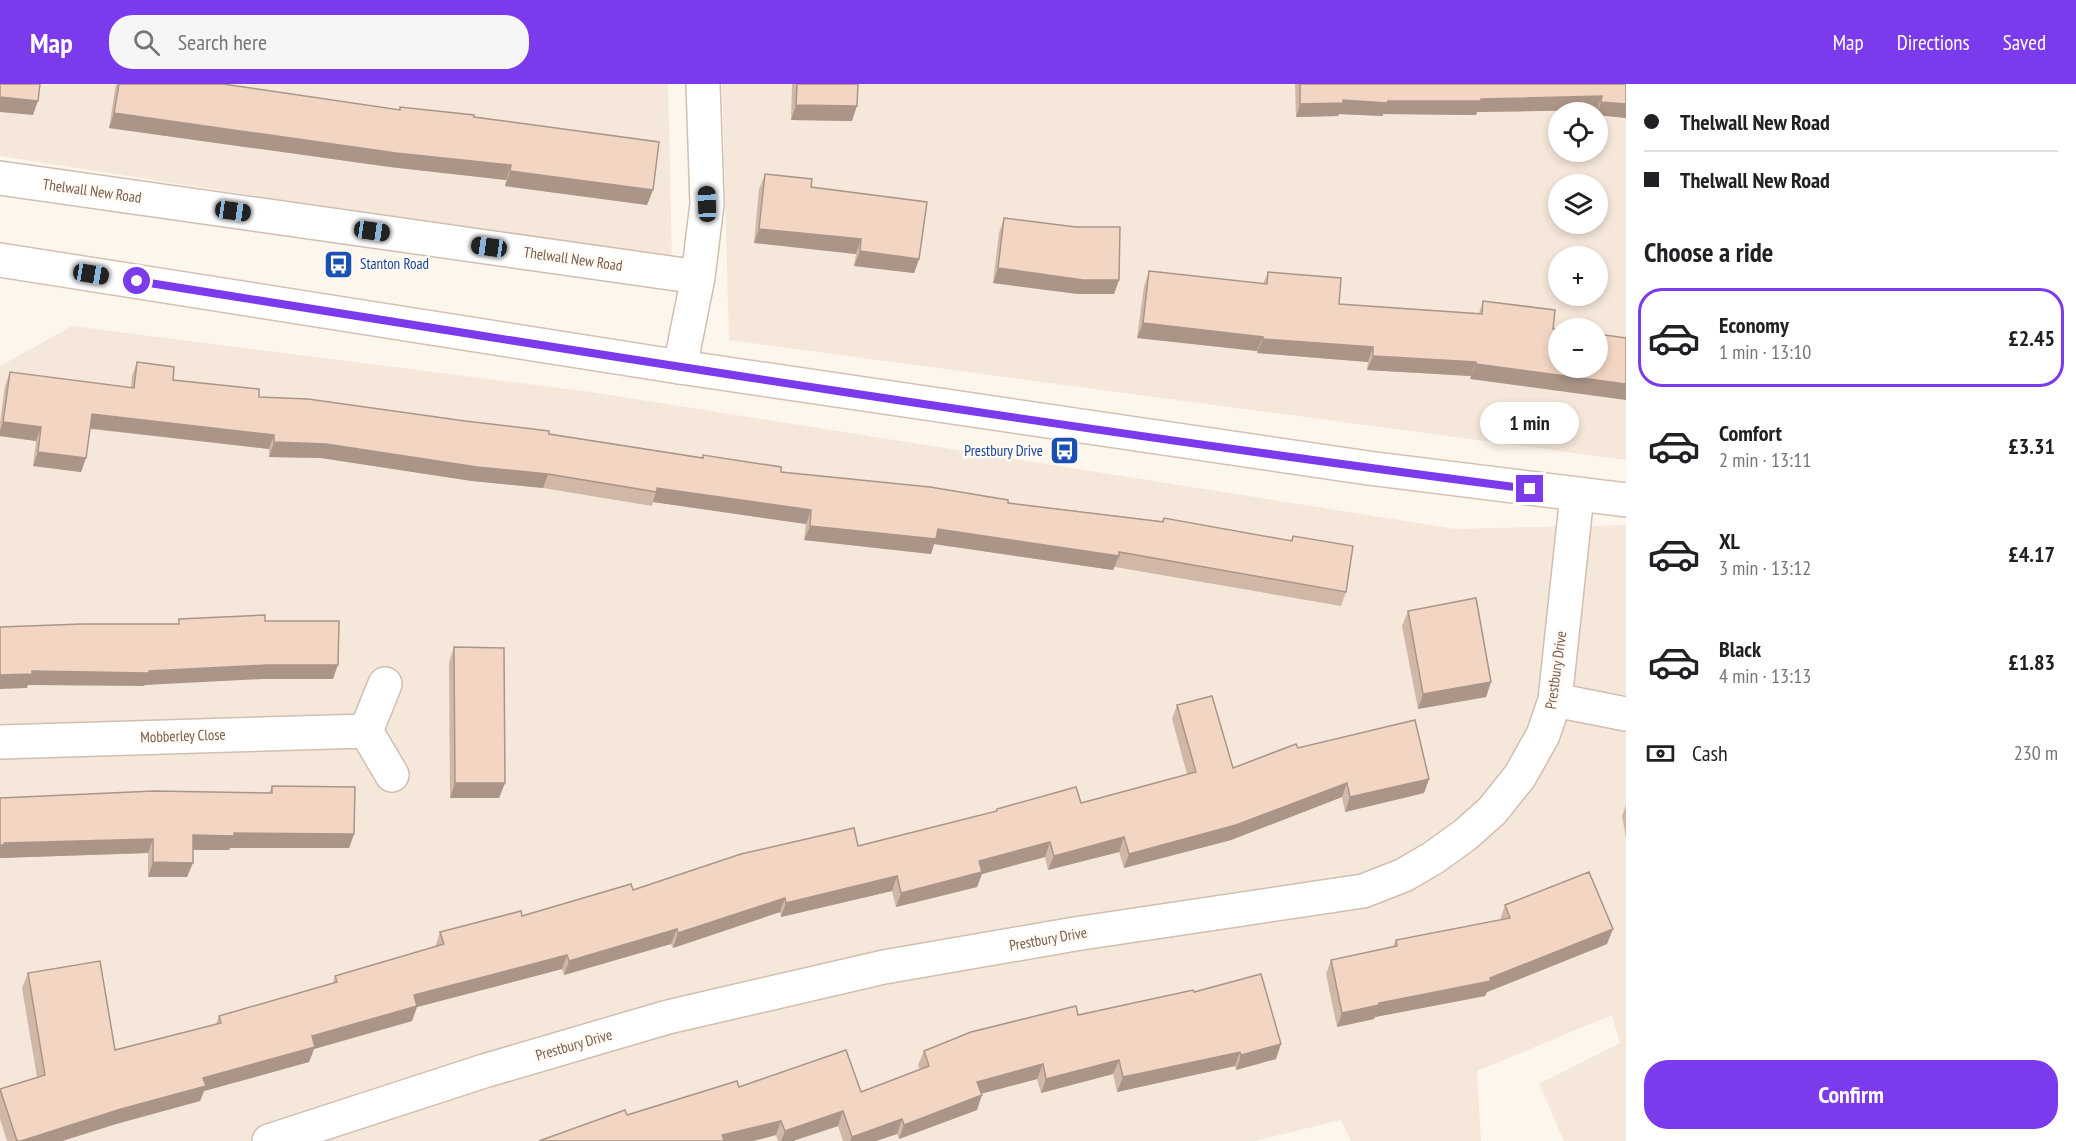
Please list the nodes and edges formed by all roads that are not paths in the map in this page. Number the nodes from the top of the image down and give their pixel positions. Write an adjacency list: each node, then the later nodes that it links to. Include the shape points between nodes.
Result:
1 (703, 84): 4 (street, via 707,204)
2 (0, 178): 4 (street, Thelwall New Road)
3 (0, 260): 5 (street)
4 (698, 277): 5 (street)
5 (680, 367): 6 (street, via 1356,467)
6 (1577, 495): 7 (street); 9 (street, Prestbury Drive)
7 (1626, 500)
8 (385, 684): 11 (street)
9 (1555, 700): 10 (street); 14 (street, Prestbury Drive, via 1532,755 1492,812 1433,858 1404,875 1363,891 884,967 668,1017 484,1071)
10 (1626, 714)
11 (366, 731): 12 (street, Mobberley Close); 13 (street)
12 (0, 742)
13 (392, 775)
14 (269, 1141)

